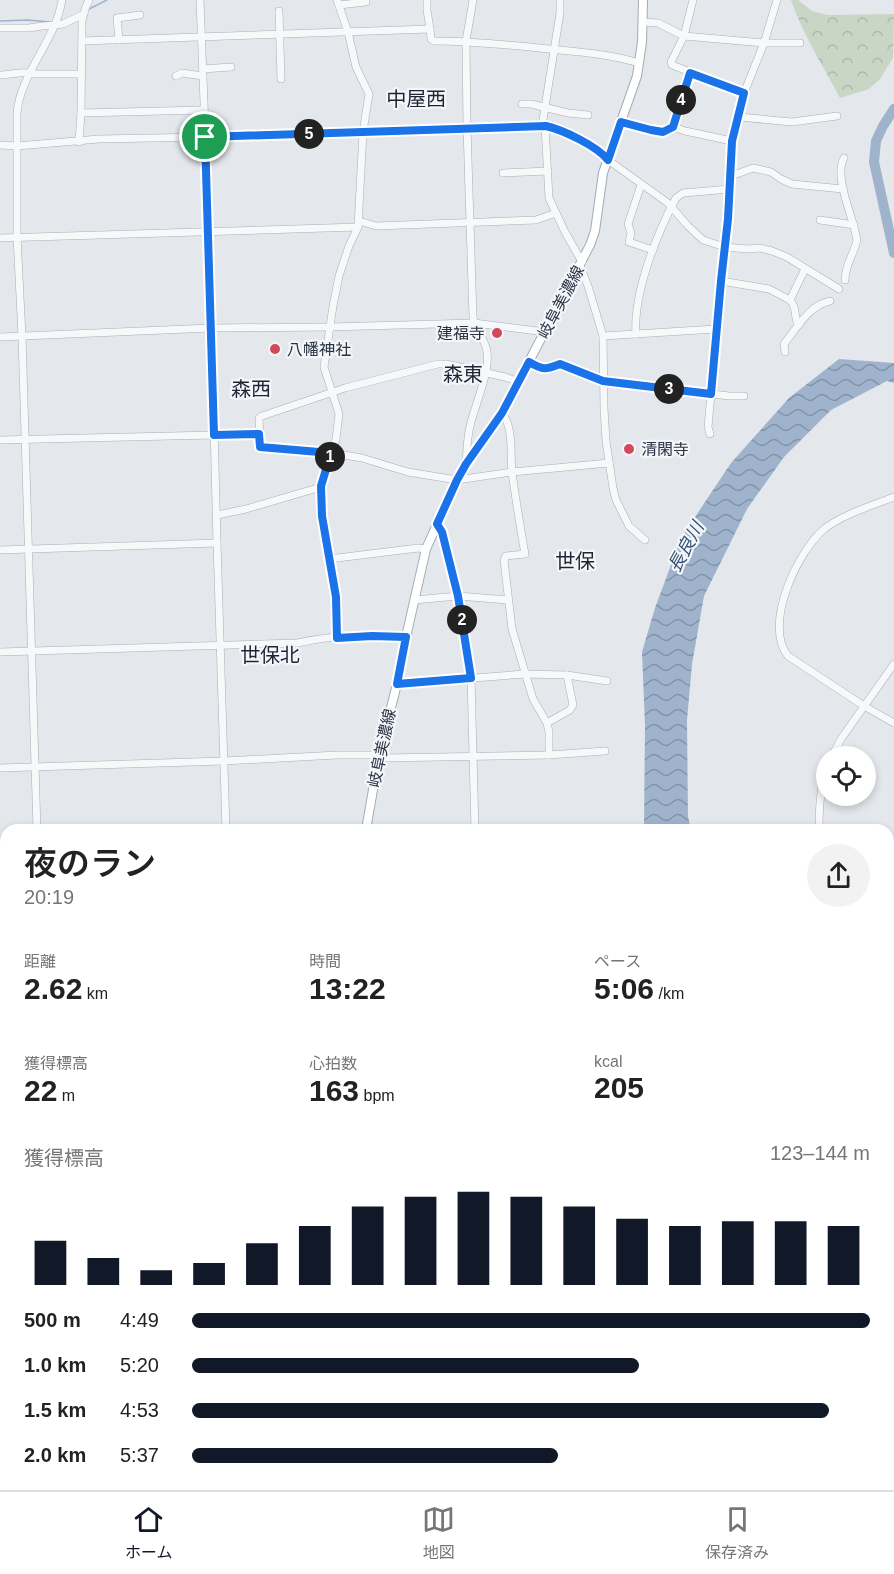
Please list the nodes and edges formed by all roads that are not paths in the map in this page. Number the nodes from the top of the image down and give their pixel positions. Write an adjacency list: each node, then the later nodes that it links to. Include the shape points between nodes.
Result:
1 (62, 0): 16 (street)
2 (89, 0): 13 (street)
3 (200, 0): 22 (street)
4 (427, 0): 18 (street)
5 (473, 0): 25 (street)
6 (560, 0): 28 (street)
7 (643, 0): 15 (main road, 岐阜美濃線)
8 (693, 0): 21 (street)
9 (777, 0): 27 (street)
10 (338, 2): 11 (street); 19 (street)
11 (366, 2)
12 (279, 11): 20 (street)
13 (84, 12): 16 (street); 24 (street)
14 (140, 15): 23 (street, via 117,18)
15 (643, 22): 21 (street, via 658,23); 29 (main road, 岐阜美濃線)
16 (55, 25): 17 (street); 31 (street)
17 (0, 28)
18 (430, 29): 19 (street); 25 (street, via 434,41)
19 (348, 32): 20 (street); 50 (street, via 356,67 369,94)
20 (280, 35): 22 (street); 37 (street)
21 (684, 36): 27 (street); 33 (street, via 671,62)
22 (202, 38): 23 (street); 32 (street)
23 (119, 40): 24 (street)
24 (82, 41): 34 (street)
25 (466, 41): 28 (street); 49 (street)
26 (800, 42): 27 (street)
27 (764, 43): 38 (street)
28 (555, 50): 29 (street, via 611,55); 40 (street)
29 (639, 63): 46 (main road, 岐阜美濃線)
30 (231, 68): 32 (street)
31 (31, 72): 34 (street); 35 (street); 55 (street, via 17,106)
32 (203, 73): 36 (street); 41 (street)
33 (690, 73): 38 (street); 48 (street)
34 (81, 74): 42 (street)
35 (0, 75)
36 (176, 76)
37 (281, 79)
38 (744, 93): 45 (street)
39 (522, 104): 40 (street)
40 (545, 108): 43 (street); 47 (street)
41 (204, 110): 42 (street); 51 (street)
42 (81, 113): 53 (street)
43 (588, 115)
44 (837, 116): 45 (street, via 792,122)
45 (739, 117): 52 (street)
46 (621, 122): 48 (street, via 663,132); 57 (main road, 岐阜美濃線)
47 (544, 126): 49 (street); 57 (street, via 567,133); 58 (street)
48 (673, 127): 52 (street)
49 (467, 128): 50 (street); 67 (street)
50 (363, 132): 51 (street); 68 (street)
51 (205, 137): 53 (street); 70 (street)
52 (732, 141): 60 (street)
53 (78, 142): 55 (street)
54 (0, 145): 55 (street)
55 (17, 146): 71 (street)
56 (844, 158): 63 (street, via 840,171)
57 (608, 160): 61 (street); 75 (main road, 岐阜美濃線, via 595,231)
58 (548, 171): 59 (street); 65 (street, via 549,198)
59 (503, 173)
60 (731, 176): 62 (street); 63 (street, via 753,168 771,172 792,184)
61 (641, 185): 64 (street); 74 (street, via 628,224 629,242)
62 (730, 189): 64 (street, via 679,194); 73 (street)
63 (843, 189): 69 (street)
64 (671, 208): 73 (street, via 697,236); 74 (street)
65 (556, 213): 67 (street, via 536,220); 75 (street)
66 (820, 220): 69 (street)
67 (470, 222): 68 (street); 82 (street)
68 (359, 224): 70 (street); 84 (street, via 339,276)
69 (854, 225): 77 (street, via 857,240)
70 (209, 231): 71 (street); 85 (street)
71 (17, 237): 72 (street); 89 (street)
72 (0, 238)
73 (725, 247): 76 (street, via 772,251); 78 (street)
74 (653, 250): 88 (street, via 638,299)
75 (581, 264): 87 (main road, 岐阜美濃線); 90 (street)
76 (805, 269): 79 (street); 80 (street)
77 (845, 280)
78 (721, 281): 80 (street, via 770,289); 86 (street)
79 (839, 289)
80 (790, 300): 83 (street)
81 (830, 301): 83 (street, via 812,309)
82 (474, 323): 84 (street); 87 (street); 94 (street, via 487,349)
83 (799, 325): 92 (street, via 784,344)
84 (330, 327): 85 (street); 97 (street, via 324,367)
85 (211, 328): 89 (street); 103 (street)
86 (716, 328): 88 (street); 98 (street)
87 (545, 332): 93 (main road, 岐阜美濃線)
88 (636, 334): 90 (street)
89 (22, 336): 91 (street); 105 (street)
90 (603, 336): 95 (street)
91 (0, 337)
92 (785, 352)
93 (529, 362): 95 (street, via 542,369 560,364); 96 (main road, 岐阜美濃線)
94 (485, 373): 96 (street); 97 (street, via 438,364); 108 (street, via 470,428)
95 (603, 381): 98 (street); 107 (street)
96 (519, 382): 100 (main road, 岐阜美濃線)
97 (331, 392): 101 (street, via 261,416); 106 (street, via 339,414)
98 (711, 394): 99 (street); 102 (street)
99 (744, 396)
100 (502, 413): 108 (main road, 岐阜美濃線); 109 (street, via 509,431)
101 (259, 434): 103 (street); 106 (street, via 260,447)
102 (710, 434)
103 (214, 435): 105 (street); 113 (street)
104 (0, 440): 105 (street)
105 (25, 440): 117 (street)
106 (331, 453): 110 (street); 111 (street)
107 (609, 463): 109 (street); 115 (street, via 615,500 629,526)
108 (466, 464): 110 (main road, 岐阜美濃線)
109 (512, 472): 110 (street); 123 (street, via 525,554 506,556 504,560)
110 (457, 480): 114 (main road, 岐阜美濃線)
111 (321, 486): 113 (street); 120 (street)
112 (894, 497): 135 (street, via 824,529 798,563 781,613 779,636 788,656)
113 (216, 515): 116 (street)
114 (437, 524): 118 (main road, 岐阜美濃線); 121 (street)
115 (645, 540)
116 (216, 543): 117 (street); 126 (street)
117 (29, 549): 119 (street); 127 (street)
118 (426, 549): 120 (street); 122 (main road, 岐阜美濃線)
119 (0, 550)
120 (329, 559): 125 (street, via 336,597)
121 (458, 596): 122 (street); 123 (street); 132 (street)
122 (414, 600): 124 (main road, 岐阜美濃線)
123 (508, 600): 130 (street)
124 (406, 637): 125 (street); 134 (main road, 岐阜美濃線)
125 (337, 638): 126 (street)
126 (220, 646): 127 (street); 143 (street)
127 (32, 651): 128 (street); 144 (street)
128 (0, 652)
129 (894, 664): 135 (street)
130 (525, 674): 131 (street); 132 (street); 136 (street)
131 (567, 675): 133 (street); 136 (street, via 573,705)
132 (471, 678): 134 (street); 141 (street)
133 (607, 681)
134 (397, 684): 140 (main road, 岐阜美濃線)
135 (864, 706): 137 (street); 138 (street)
136 (546, 723): 142 (street)
137 (894, 723)
138 (837, 746)
139 (604, 751): 142 (street)
140 (379, 755): 141 (street); 143 (street); 149 (main road, 岐阜美濃線)
141 (473, 755): 142 (street); 150 (street)
142 (549, 755)
143 (224, 761): 144 (street); 148 (street)
144 (35, 767): 145 (street); 147 (street)
145 (0, 768)
146 (819, 806): 151 (street)
147 (37, 824)
148 (226, 824)
149 (367, 824)
150 (476, 824)
151 (819, 824)

